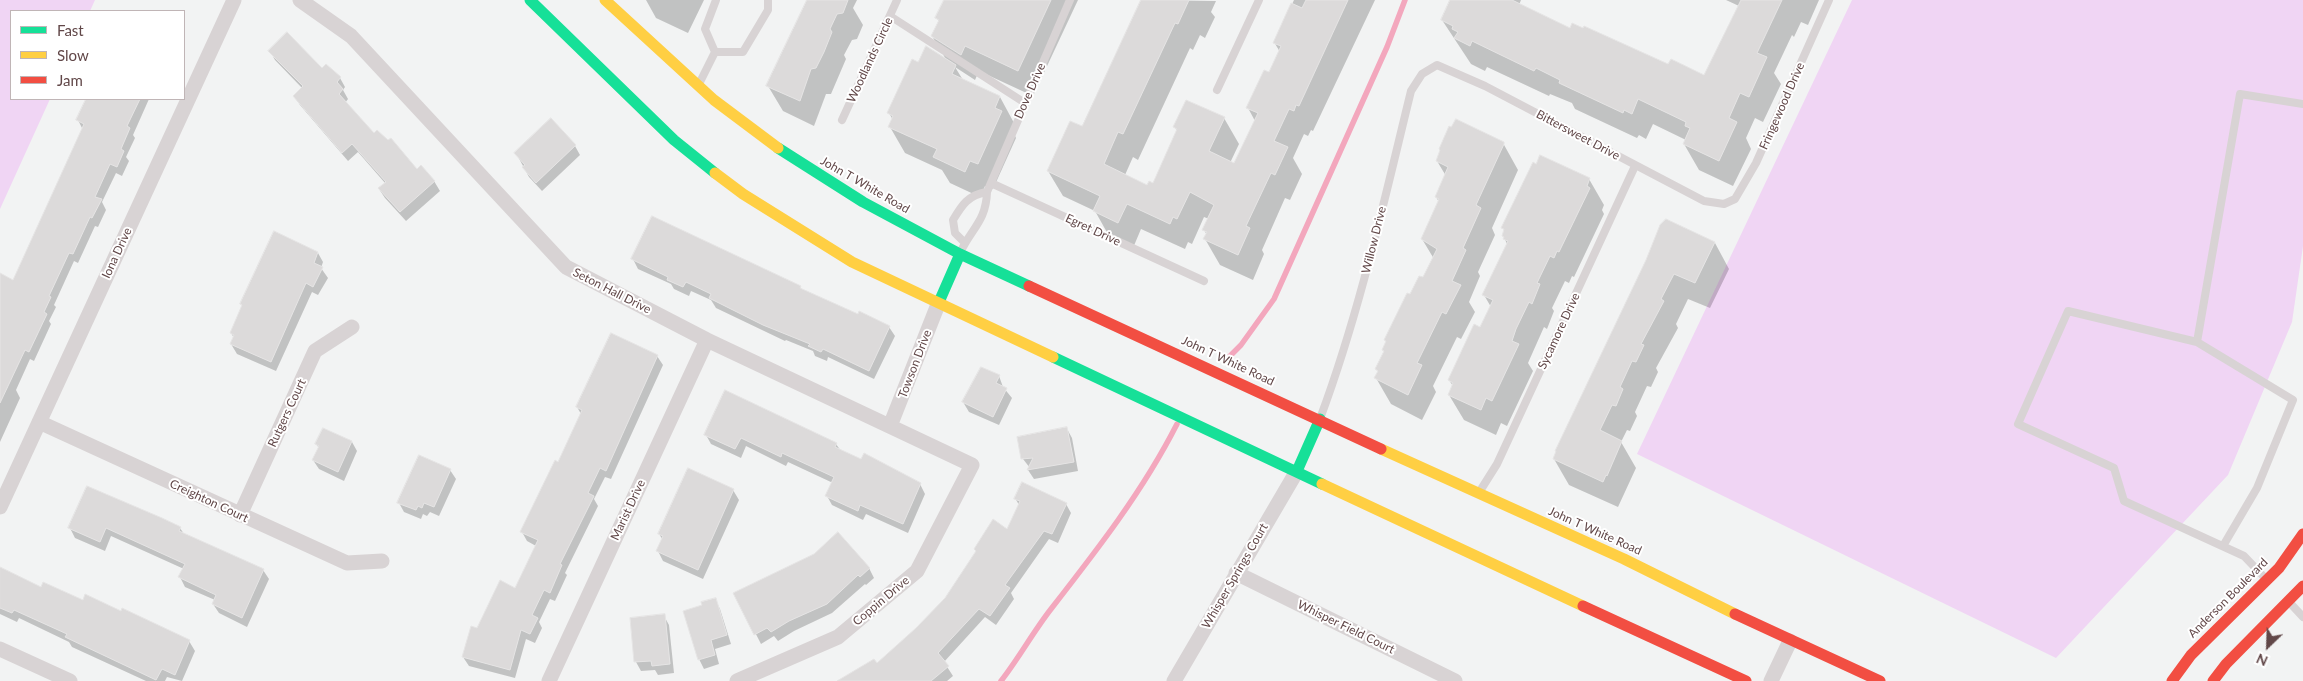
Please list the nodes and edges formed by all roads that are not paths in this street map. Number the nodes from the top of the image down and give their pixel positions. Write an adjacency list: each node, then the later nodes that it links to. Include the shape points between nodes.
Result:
1 (234, 0): 30 (street, Iona Drive)
2 (300, 0): 27 (street, Seton Hall Drive, via 351,36 566,267)
3 (530, 0): 25 (main road, via 706,167 852,262)
4 (605, 0): 14 (main road, John T White Road)
5 (716, 0): 12 (lane, via 705,29)
6 (768, 0): 12 (lane, via 768,10 743,52)
7 (898, 0): 11 (lane, Woodlands Circle)
8 (1070, 0): 16 (lane, Dove Drive)
9 (1259, 0): 15 (lane)
10 (1829, 0): 22 (lane, Fringewood Drive, via 1756,163 1735,199)
11 (890, 16): 16 (lane); 18 (lane, Woodlands Circle)
12 (715, 52): 14 (lane)
13 (1432, 67): 19 (lane, Bittersweet Drive, via 1437,65 1484,86); 29 (lane, Willow Drive, via 1422,74 1411,91 1363,285 1342,359)
14 (698, 86): 23 (main road, John T White Road, via 798,161 863,202)
15 (1217, 90)
16 (1025, 103): 20 (lane, Dove Drive)
17 (2303, 104): 28 (lane, via 2240,94)
18 (842, 120)
19 (1635, 166): 22 (lane, Bittersweet Drive, via 1704,201); 34 (lane, Sycamore Drive, via 1497,464)
20 (991, 183): 21 (lane); 24 (lane, Egret Drive)
21 (987, 192): 23 (lane, via 987,205 975,232); 23 (lane, via 965,200 953,220)
22 (1724, 204)
23 (963, 248): 25 (main road); 29 (main road, John T White Road)
24 (1204, 281)
25 (939, 302): 31 (street, Towson Drive); 33 (main road)
26 (352, 327): 36 (street, Rutgers Court, via 315,351)
27 (707, 340): 31 (street, Seton Hall Drive); 48 (street, Marist Drive)
28 (2197, 342): 38 (lane, via 2293,400 2257,488); 38 (lane, via 2068,311 2018,424 2114,468 2124,501)
29 (1320, 419): 33 (main road); 34 (main road, John T White Road)
30 (39, 422): 35 (street, Iona Drive); 36 (street, Creighton Court)
31 (890, 426): 32 (street, Seton Hall Drive)
32 (972, 465): 49 (street, Coppin Drive, via 917,571 838,637)
33 (1296, 470): 40 (street, Whisper Springs Court); 51 (main road)
34 (1478, 494): 44 (main road, John T White Road, via 1624,559)
35 (0, 507)
36 (240, 515): 39 (street, Creighton Court, via 347,563)
37 (2303, 534): 42 (main road, Anderson Boulevard)
38 (2223, 546): 42 (lane, via 2244,556)
39 (382, 561)
40 (1236, 573): 46 (street, Whisper Field Court); 50 (street, Whisper Springs Court)
41 (2303, 586): 42 (main road, Anderson Boulevard)
42 (2278, 591): 43 (lane); 54 (main road, Anderson Boulevard, via 2191,655); 55 (main road, Anderson Boulevard)
43 (2303, 616)
44 (1790, 641): 52 (street); 53 (main road, John T White Road)
45 (0, 649): 47 (street)
46 (1446, 679)
47 (70, 681)
48 (549, 681)
49 (737, 681)
50 (1174, 681)
51 (1746, 681)
52 (1771, 681)
53 (1880, 681)
54 (2172, 681)
55 (2213, 681)

